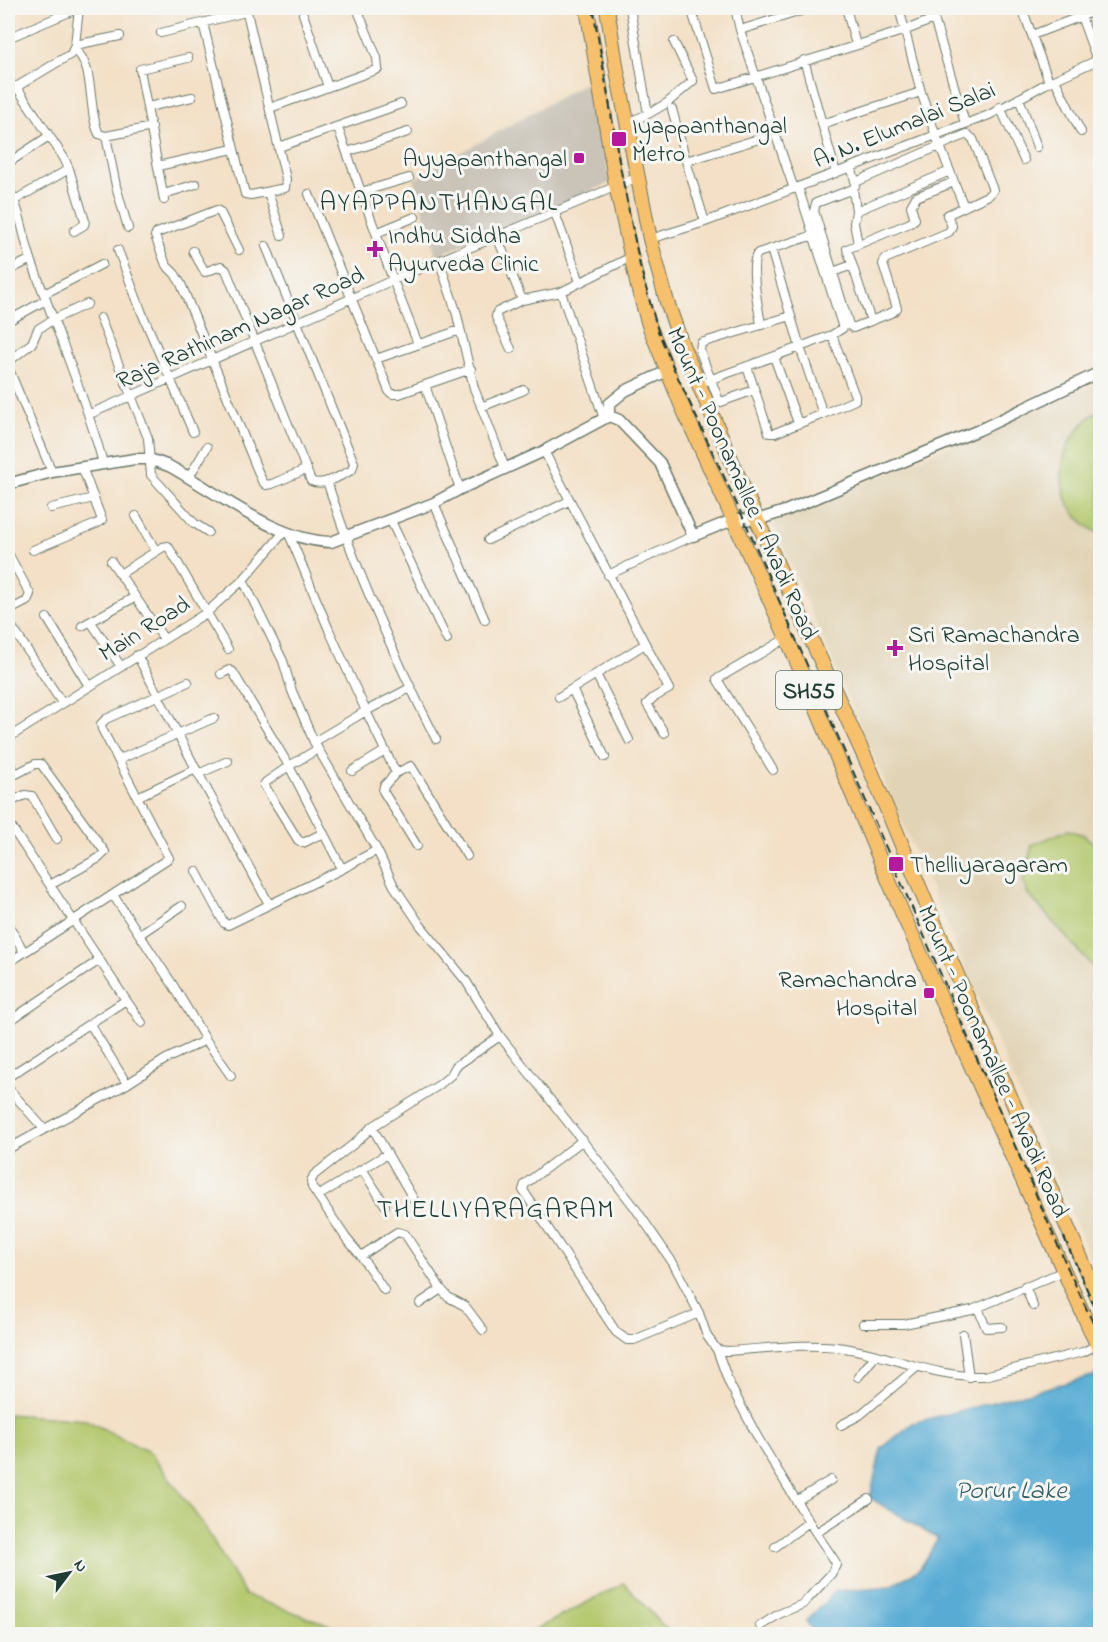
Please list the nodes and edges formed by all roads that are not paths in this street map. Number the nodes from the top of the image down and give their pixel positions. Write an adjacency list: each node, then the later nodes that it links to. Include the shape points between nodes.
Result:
1 (357, 8): 32 (street, via 379,67)
2 (587, 8): 71 (main road, Mount - Poonamallee - Avadi Road / SH55)
3 (607, 8): 43 (main road, Mount - Poonamallee - Avadi Road / SH55)
4 (630, 8): 42 (street)
5 (691, 8): 29 (street, via 716,88)
6 (735, 8): 17 (street)
7 (811, 8): 13 (street)
8 (846, 8): 24 (street)
9 (899, 8): 18 (street)
10 (1022, 8): 20 (street)
11 (1101, 9): 14 (street)
12 (246, 10): 16 (street); 40 (street)
13 (787, 11): 17 (street)
14 (1080, 12): 20 (street); 28 (street)
15 (303, 14): 32 (street)
16 (203, 22): 19 (street); 57 (street)
17 (741, 30): 29 (street)
18 (906, 30): 24 (street); 34 (street); 44 (street, via 934,19)
19 (161, 33)
20 (1032, 35): 30 (street)
21 (120, 36): 25 (street)
22 (8, 38): 25 (street, via 79,8)
23 (674, 42): 42 (street, via 693,81)
24 (856, 45): 27 (street)
25 (74, 47): 31 (street, via 67,58); 52 (street, via 85,64 98,132)
26 (188, 58): 38 (street, via 140,69)
27 (804, 60): 29 (street); 45 (street)
28 (1100, 62): 30 (street, A. N. Elumalai Salai)
29 (756, 76): 50 (street)
30 (1052, 81): 36 (street, A. N. Elumalai Salai); 49 (street)
31 (16, 86): 33 (street); 51 (street)
32 (328, 87): 40 (street)
33 (8, 92)
34 (921, 92): 45 (street); 53 (street)
35 (192, 97): 38 (street)
36 (1018, 98): 39 (street, A. N. Elumalai Salai); 56 (street)
37 (401, 104): 47 (street)
38 (148, 107): 46 (street)
39 (1000, 107): 44 (street, A. N. Elumalai Salai); 59 (street)
40 (270, 108): 55 (street)
41 (672, 110): 60 (street)
42 (648, 114): 43 (street)
43 (627, 123): 67 (main road, Mount - Poonamallee - Avadi Road / SH55)
44 (965, 123): 53 (street, A. N. Elumalai Salai)
45 (822, 124): 66 (street)
46 (152, 128): 52 (street); 62 (street)
47 (338, 128): 55 (street); 58 (street)
48 (408, 132): 58 (street)
49 (1081, 132)
50 (775, 134): 60 (street); 74 (street)
51 (49, 136): 61 (street); 64 (street)
52 (106, 136): 84 (street)
53 (936, 136): 54 (street); 63 (street, A. N. Elumalai Salai)
54 (940, 146): 65 (street); 72 (street); 79 (street, via 962,135 970,136 993,187 992,193)
55 (279, 147): 75 (street, via 287,186)
56 (1037, 147)
57 (233, 149): 62 (street); 75 (street, via 245,194)
58 (347, 152): 76 (street)
59 (1024, 160)
60 (686, 161): 83 (street)
61 (8, 163)
62 (158, 166): 70 (street, via 164,197)
63 (852, 167): 66 (street, A. N. Elumalai Salai); 72 (street)
64 (69, 169): 78 (street); 85 (street, via 85,221)
65 (950, 171): 69 (street); 80 (street)
66 (836, 173): 74 (street, A. N. Elumalai Salai)
67 (638, 177): 71 (street, Raja Rathinam Nagar Road); 90 (main road, Mount - Poonamallee - Avadi Road / SH55)
68 (409, 178): 76 (street)
69 (954, 182): 79 (street); 91 (street, via 916,197 912,203 913,221)
70 (196, 184)
71 (616, 185): 81 (street, Raja Rathinam Nagar Road); 97 (main road, Mount - Poonamallee - Avadi Road / SH55)
72 (854, 185): 80 (street); 103 (street, via 816,202 815,206)
73 (8, 187): 78 (street)
74 (796, 188): 83 (street, A. N. Elumalai Salai); 87 (street)
75 (268, 192): 88 (street)
76 (361, 192): 86 (street)
77 (309, 194): 108 (street)
78 (15, 201): 98 (street)
79 (964, 207): 115 (street, via 947,215 952,226 949,232 885,259 883,264 897,308)
80 (856, 211): 91 (street)
81 (555, 213): 89 (street, Raja Rathinam Nagar Road); 105 (street)
82 (415, 217): 86 (street)
83 (705, 222): 90 (street, A. N. Elumalai Salai)
84 (128, 228)
85 (74, 231)
86 (376, 233): 104 (street)
87 (814, 235): 93 (street); 119 (street, via 843,328)
88 (282, 236)
89 (497, 236): 99 (street, Raja Rathinam Nagar Road); 109 (street)
90 (651, 239): 134 (main road, Mount - Poonamallee - Avadi Road / SH55, via 667,302)
91 (858, 244): 101 (street, via 847,249)
92 (266, 246): 116 (street)
93 (771, 249): 111 (street); 117 (street, via 758,252 753,262)
94 (118, 250): 133 (street)
95 (239, 250): 125 (street, via 217,210 154,236)
96 (193, 251): 120 (street, via 205,272 221,266 226,270)
97 (631, 257): 105 (street); 131 (main road, Mount - Poonamallee - Avadi Road / SH55, via 649,325)
98 (31, 259): 102 (street); 107 (street)
99 (439, 260): 104 (street, Raja Rathinam Nagar Road); 118 (street)
100 (102, 264): 107 (street)
101 (852, 265): 103 (street); 115 (street)
102 (8, 271)
103 (833, 272): 115 (street, via 850,327)
104 (393, 280): 108 (street, Raja Rathinam Nagar Road); 121 (street)
105 (580, 282): 106 (street)
106 (561, 292): 109 (street); 142 (street)
107 (45, 297): 113 (street); 114 (street)
108 (352, 298): 116 (street, Raja Rathinam Nagar Road); 126 (street)
109 (522, 300): 123 (street, via 496,314)
110 (87, 304): 113 (street)
111 (791, 316): 117 (street); 122 (street)
112 (100, 318): 138 (street)
113 (54, 319): 127 (street, via 38,329 32,343); 140 (street)
114 (8, 321)
115 (871, 321)
116 (297, 322): 120 (street, Raja Rathinam Nagar Road); 154 (street, via 354,463 352,470)
117 (761, 325): 134 (street, via 700,343)
118 (460, 330): 121 (street); 130 (street)
119 (832, 335): 122 (street); 141 (street, via 855,400)
120 (256, 342): 125 (street, Raja Rathinam Nagar Road); 151 (street)
121 (418, 344): 126 (street)
122 (800, 347): 124 (street); 141 (street)
123 (511, 349)
124 (774, 357): 129 (street); 143 (street)
125 (213, 359): 133 (street, Raja Rathinam Nagar Road); 151 (street, via 262,481 272,484)
126 (376, 359): 135 (street, via 392,394)
127 (8, 362)
128 (8, 367): 152 (street)
129 (747, 367): 134 (street); 137 (street)
130 (471, 369): 135 (street); 139 (street)
131 (667, 370): 142 (street, via 609,404); 162 (main road, Mount - Poonamallee - Avadi Road / SH55)
132 (1101, 372): 163 (street, via 979,430)
133 (170, 379): 138 (street, Raja Rathinam Nagar Road); 144 (street)
134 (704, 382): 137 (street, via 722,402); 163 (main road, Mount - Poonamallee - Avadi Road / SH55)
135 (425, 385): 156 (street)
136 (524, 390): 139 (street)
137 (754, 390): 143 (street, via 769,433)
138 (131, 397): 140 (street, Raja Rathinam Nagar Road); 147 (street, via 148,438)
139 (481, 407): 150 (street)
140 (90, 414): 148 (street)
141 (823, 414): 143 (street)
142 (607, 418): 146 (street); 167 (street, via 619,420 660,463)
143 (798, 423)
144 (193, 432)
145 (207, 447): 153 (street)
146 (544, 451): 150 (street); 158 (street)
147 (148, 459): 148 (street); 153 (street); 165 (street, via 151,475 194,523)
148 (104, 463): 149 (street)
149 (82, 467): 152 (street); 157 (street)
150 (505, 468): 156 (street)
151 (307, 469): 154 (street, via 314,483)
152 (52, 472): 155 (street)
153 (189, 477): 166 (street)
154 (327, 481): 168 (street)
155 (8, 484)
156 (460, 489): 159 (street)
157 (94, 498): 160 (street); 170 (street, via 101,517 99,523)
158 (569, 501): 169 (street); 175 (street)
159 (434, 503): 164 (street); 181 (street)
160 (51, 508)
161 (136, 516): 171 (street)
162 (735, 519): 163 (street); 167 (street); 185 (main road, Mount - Poonamallee - Avadi Road / SH55)
163 (757, 520): 264 (main road, Mount - Poonamallee - Avadi Road / SH55, via 871,771)
164 (391, 521): 168 (street); 187 (street)
165 (208, 532)
166 (287, 533): 168 (street, via 314,541 332,542); 176 (street, Main Road); 201 (street)
167 (693, 536): 175 (street)
168 (344, 537): 196 (street)
169 (488, 540)
170 (33, 550)
171 (156, 551): 174 (street); 179 (street, via 169,548)
172 (8, 553): 178 (street, via 30,594 27,601)
173 (111, 561): 174 (street)
174 (120, 574): 177 (street)
175 (608, 576): 188 (street)
176 (243, 580): 179 (street, Main Road); 209 (street, via 283,661)
177 (135, 597): 183 (street); 186 (street)
178 (8, 611)
179 (206, 613): 186 (street, Main Road); 189 (street)
180 (46, 618): 195 (street)
181 (485, 620)
182 (8, 621): 200 (street)
183 (91, 622): 184 (street); 191 (street)
184 (82, 627)
185 (787, 638): 216 (street, via 717,679); 260 (main road, Mount - Poonamallee - Avadi Road / SH55, via 904,916)
186 (165, 639): 190 (street, Main Road)
187 (447, 640)
188 (645, 644): 193 (street); 204 (street, via 669,689 647,704)
189 (228, 650)
190 (137, 655): 191 (street, Main Road); 198 (street)
191 (120, 665): 195 (street, Main Road)
192 (220, 674): 215 (street, via 233,672)
193 (596, 674): 197 (street); 208 (street)
194 (188, 682): 198 (street)
195 (89, 686): 200 (street, Main Road)
196 (410, 688): 201 (street); 207 (street)
197 (572, 689): 199 (street); 211 (street)
198 (158, 695): 205 (street); 212 (street, via 103,721 102,729)
199 (559, 697)
200 (62, 703): 206 (street, Main Road)
201 (366, 711): 209 (street); 210 (street)
202 (214, 718): 205 (street)
203 (8, 726): 206 (street)
204 (664, 733)
205 (178, 734): 212 (street); 217 (street)
206 (10, 736)
207 (436, 739)
208 (628, 740)
209 (316, 745): 215 (street); 226 (street)
210 (385, 751): 218 (street); 219 (street)
211 (605, 758)
212 (118, 760): 220 (street)
213 (8, 761): 230 (street, via 16,774 41,764 105,852)
214 (228, 761): 217 (street)
215 (289, 766): 223 (street); 223 (street, via 266,782 265,788 300,842)
216 (773, 770)
217 (197, 771): 220 (street); 232 (street)
218 (352, 771)
219 (396, 773): 225 (street, via 383,791); 227 (street, via 411,766)
220 (137, 797): 231 (street, via 169,858)
221 (8, 803): 224 (street, via 32,796)
222 (8, 822): 230 (street)
223 (323, 833): 228 (street)
224 (57, 838)
225 (417, 846)
226 (377, 850): 228 (street); 244 (street, via 402,900 466,981)
227 (467, 856)
228 (342, 869): 232 (street)
229 (196, 871): 232 (street, via 226,925)
230 (50, 885): 234 (street)
231 (113, 895): 234 (street); 236 (street)
232 (269, 904)
233 (182, 906): 236 (street)
234 (72, 922): 237 (street); 238 (street)
235 (8, 924): 237 (street)
236 (140, 934): 245 (street)
237 (24, 952): 239 (street)
238 (98, 961): 240 (street); 241 (street)
239 (8, 963)
240 (126, 1000): 242 (street); 243 (street)
241 (8, 1022)
242 (142, 1023)
243 (90, 1024): 247 (street); 248 (street)
244 (500, 1036): 250 (street, via 456,1066 439,1085); 252 (street)
245 (206, 1040): 246 (street); 248 (street)
246 (231, 1076)
247 (8, 1077)
248 (126, 1084): 251 (street)
249 (8, 1088): 251 (street)
250 (372, 1127): 254 (street); 256 (street, via 314,1175 311,1184)
251 (43, 1128): 253 (street)
252 (583, 1140): 268 (street, via 673,1263); 268 (street, via 522,1190 616,1332 634,1340)
253 (8, 1149)
254 (387, 1154): 255 (street); 257 (street)
255 (362, 1169): 256 (street); 258 (street)
256 (318, 1196): 259 (street)
257 (414, 1200)
258 (385, 1205)
259 (361, 1256): 262 (street, via 401,1231); 263 (street)
260 (1064, 1271): 261 (street); 273 (main road, Mount - Poonamallee - Avadi Road / SH55)
261 (1025, 1286): 266 (street); 267 (street)
262 (441, 1289): 265 (street); 271 (street, via 465,1306)
263 (384, 1290)
264 (1101, 1302)
265 (420, 1303)
266 (1033, 1306)
267 (978, 1308): 269 (street, via 904,1324); 270 (street, via 986,1328)
268 (699, 1313): 274 (street)
269 (864, 1324)
270 (1002, 1327)
271 (483, 1330)
272 (963, 1334): 278 (street)
273 (1099, 1346): 278 (street)
274 (717, 1350): 275 (street, via 814,1346); 282 (street, via 729,1383)
275 (876, 1355): 276 (street); 277 (street)
276 (916, 1368): 278 (street); 279 (street, via 860,1415)
277 (858, 1377)
278 (969, 1377)
279 (841, 1425)
280 (831, 1480): 282 (street)
281 (868, 1499): 284 (street)
282 (796, 1501): 283 (street)
283 (808, 1521): 284 (street); 285 (street)
284 (816, 1533): 286 (street, via 835,1561 834,1570 803,1604)
285 (774, 1545)
286 (760, 1626)

